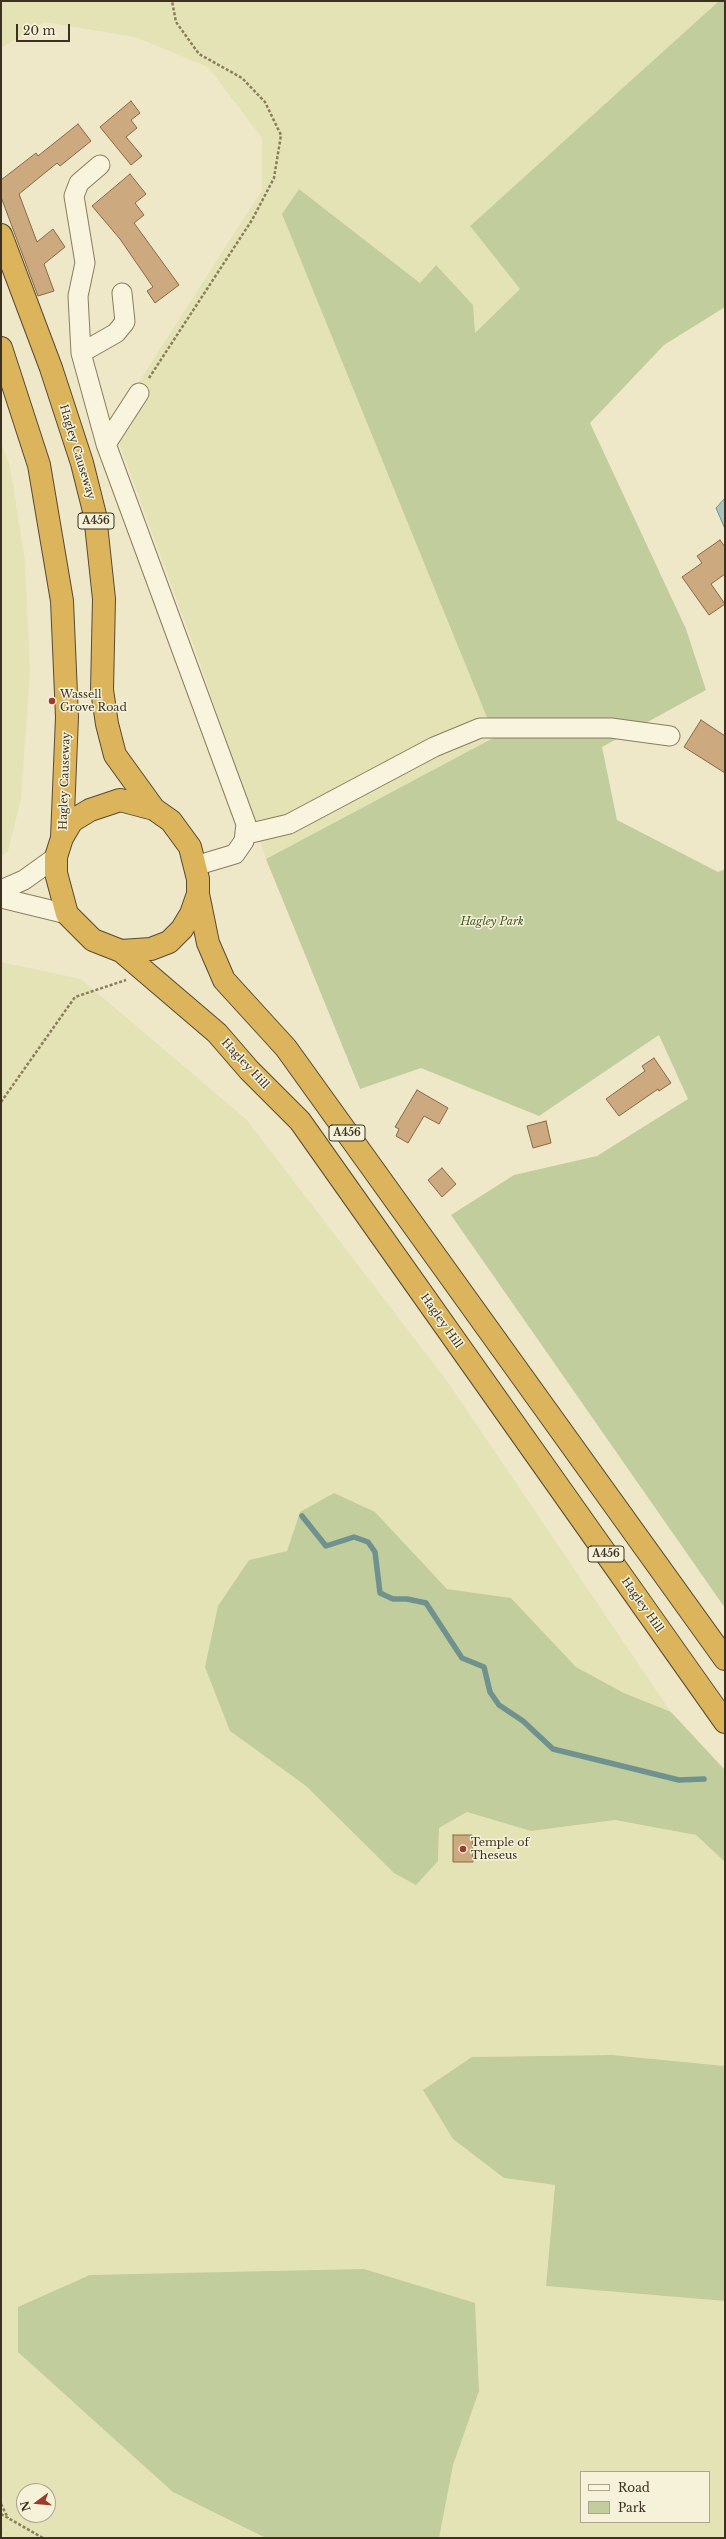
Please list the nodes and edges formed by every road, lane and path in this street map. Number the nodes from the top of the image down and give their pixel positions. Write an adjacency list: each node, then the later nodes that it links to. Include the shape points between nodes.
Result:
1 (172, 1): 7 (path, via 176,22 199,54 242,78 265,102 281,135 274,178 252,220)
2 (100, 165): 6 (street, via 79,183 74,196 85,263 78,296)
3 (1, 235): 10 (highway, Hagley Causeway / A456, via 51,368 82,463 95,515 104,599 102,690 108,730 115,755)
4 (122, 293): 6 (street, via 125,322 116,333)
5 (1, 348): 12 (highway, Hagley Causeway, via 39,465 62,601 67,717)
6 (81, 353): 8 (street)
7 (139, 394): 8 (street)
8 (106, 444): 11 (street, via 246,824)
9 (670, 736): 11 (street, via 611,728 480,728 434,747 289,824)
10 (154, 808): 12 (highway, via 120,800 106,804 72,821); 13 (highway, via 171,821 190,847)
11 (247, 834): 13 (street, via 241,848 235,854)
12 (59, 847): 14 (street, via 24,880); 17 (highway, Hagley Causeway, via 56,873)
13 (195, 866): 15 (highway)
14 (1, 890)
15 (198, 894): 18 (highway, via 182,929 168,942 151,949); 21 (highway, A456, via 208,943 224,980 286,1048)
16 (1, 898): 17 (street)
17 (67, 914): 18 (highway, via 93,940)
18 (121, 951): 19 (highway, Hagley Hill / A456)
19 (146, 974): 20 (path, via 75,997); 22 (highway, Hagley Hill / A456, via 217,1034 300,1121)
20 (1, 1102)
21 (725, 1659)
22 (725, 1722)
23 (1, 2504): 25 (path)
24 (1, 2514): 25 (path)
25 (8, 2518): 26 (path)
26 (43, 2538)

